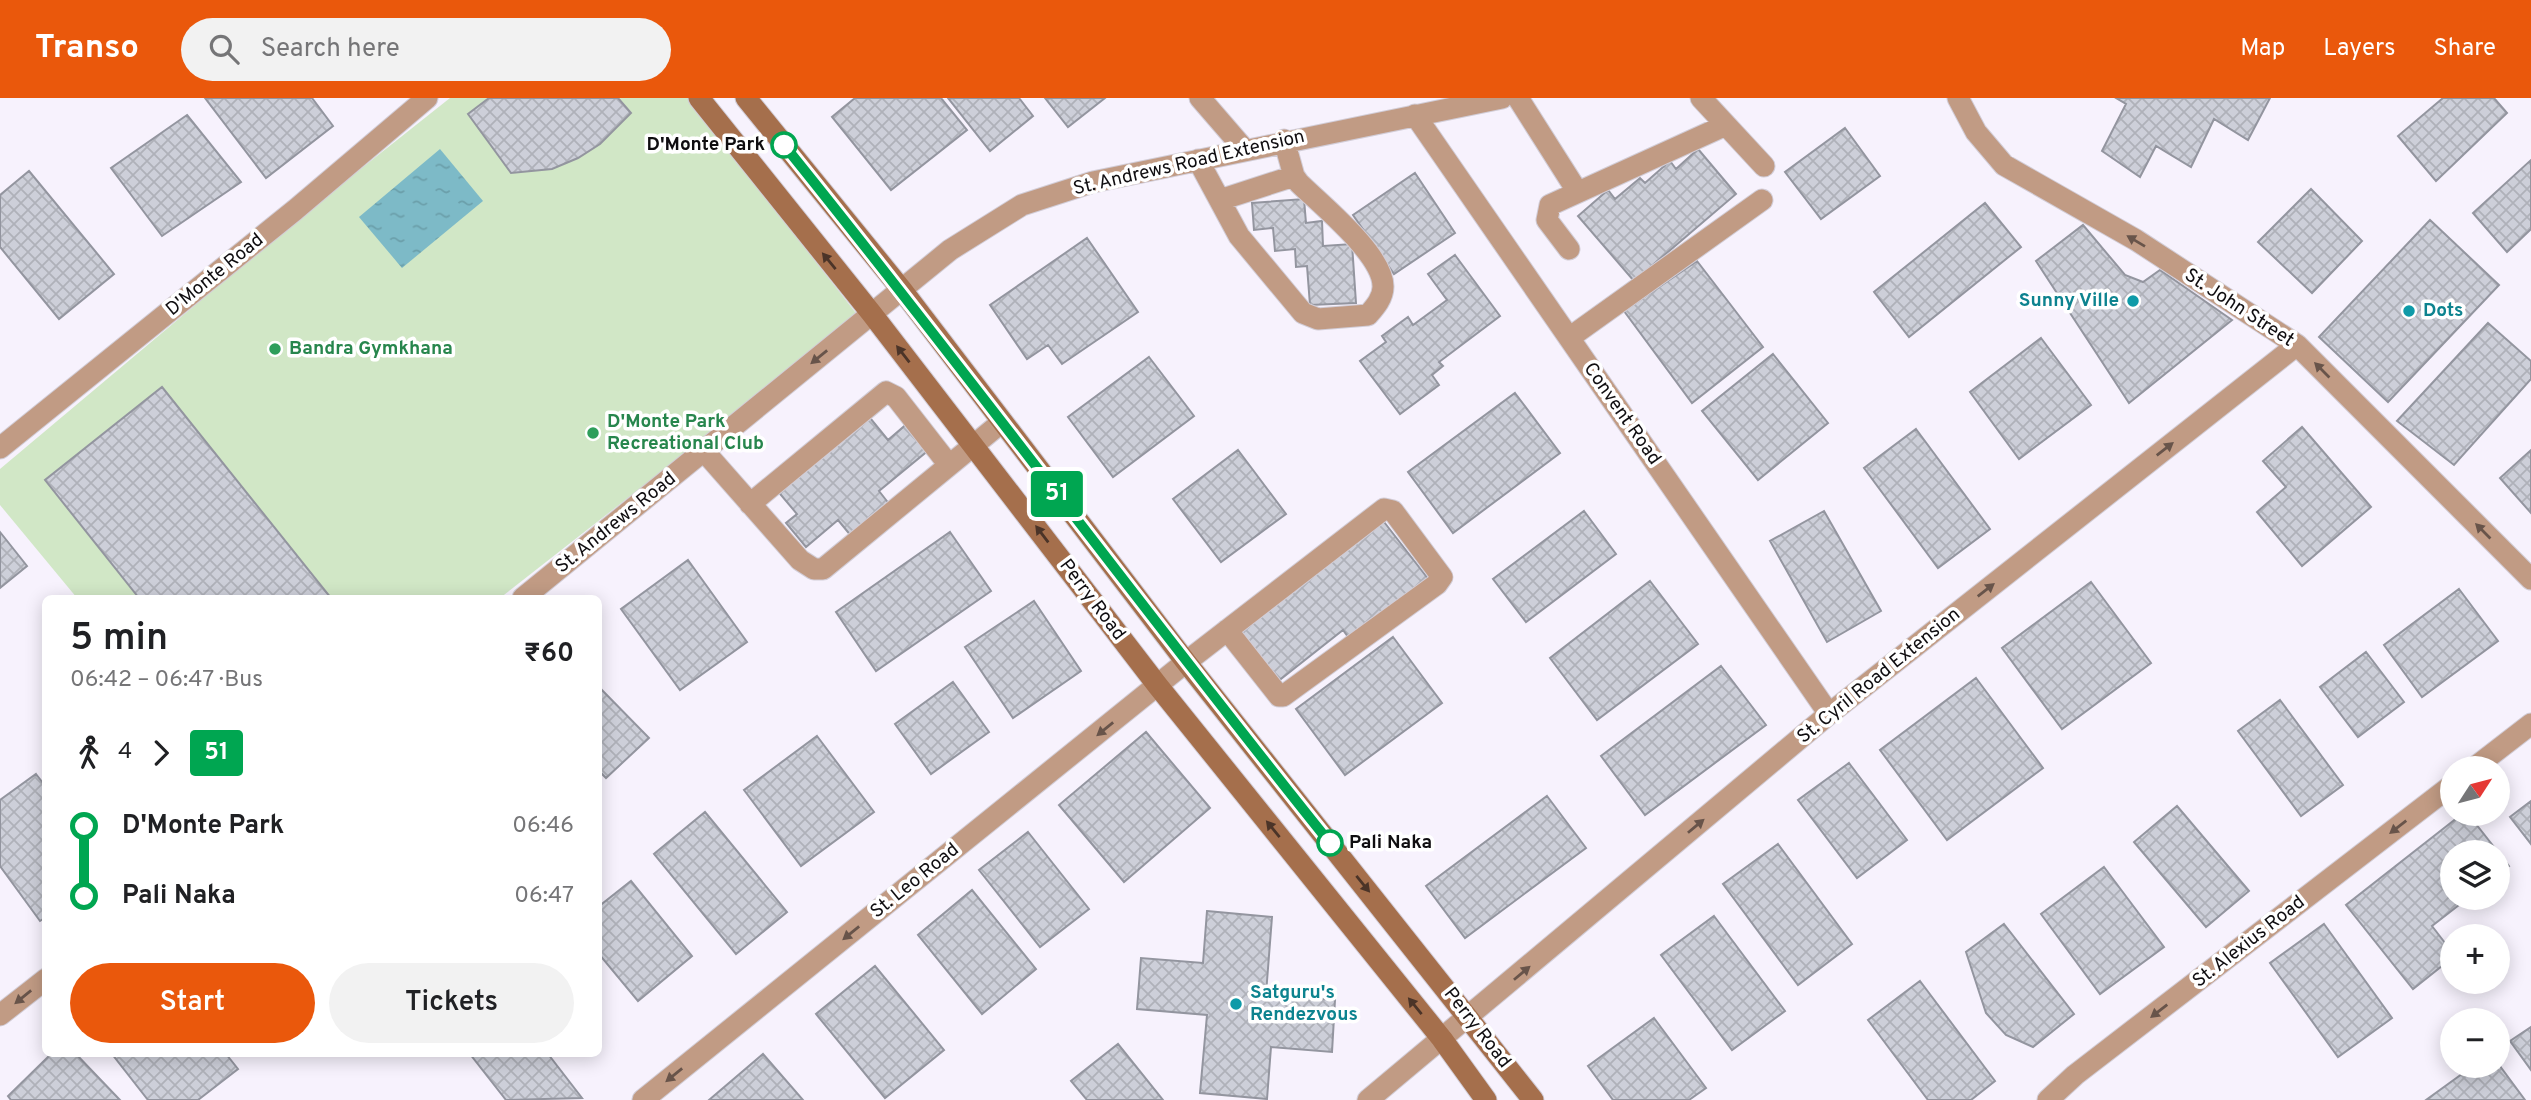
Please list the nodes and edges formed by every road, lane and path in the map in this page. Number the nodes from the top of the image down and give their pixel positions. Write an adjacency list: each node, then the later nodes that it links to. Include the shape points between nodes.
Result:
1 (427, 98): 26 (street, D'Monte Road)
2 (699, 98): 21 (main road, Perry Road, one-way to 2)
3 (746, 98): 20 (main road, Perry Road)
4 (1503, 98): 9 (street, St. Andrews Road Extension)
5 (1518, 98): 16 (street)
6 (1701, 98): 10 (street)
7 (1958, 98): 23 (street, St. John Street, one-way to 7, via 2136,240 2004,165 1976,132)
8 (1207, 100): 12 (street)
9 (1415, 115): 11 (street, St. Andrews Road Extension); 22 (street, Convent Road)
10 (1726, 125): 14 (street); 16 (street)
11 (1284, 140): 12 (street, St. Andrews Road Extension); 15 (street)
12 (1245, 150): 13 (street, St. Andrews Road Extension)
13 (1198, 160): 17 (street); 20 (street, St. Andrews Road Extension, via 1093,182 1022,205 950,250)
14 (1763, 166)
15 (1294, 176): 17 (street); 17 (street, via 1367,250 1381,271 1381,297 1368,315 1309,318 1239,236)
16 (1577, 191): 19 (street, via 1550,205 1546,212)
17 (1220, 200)
18 (1762, 200): 22 (street)
19 (1569, 249)
20 (902, 290): 21 (street, St. Andrews Road Extension); 24 (main road, Perry Road)
21 (872, 314): 25 (main road, Perry Road, one-way to 21); 27 (street, St. Andrews Road, one-way to 27)
22 (1569, 338): 35 (street, Convent Road)
23 (2297, 345): 30 (street, St. John Street, one-way to 23); 35 (street, St. Cyril Road Extension, one-way to 23)
24 (1002, 422): 25 (street); 33 (main road, Perry Road)
25 (974, 445): 28 (street); 34 (main road, Perry Road, one-way to 25)
26 (0, 448)
27 (704, 451): 29 (street); 31 (street, St. Andrews Road)
28 (949, 465): 29 (street, via 823,569 814,569 800,559); 29 (street, via 896,397 886,393)
29 (750, 504)
30 (2531, 579)
31 (527, 595)
32 (1227, 630): 32 (street, St. Leo Road, via 1387,508 1442,577 1283,696); 33 (street, St. Leo Road)
33 (1186, 662): 34 (street, St. Leo Road); 41 (main road, Perry Road, one-way to 41)
34 (1158, 686): 42 (main road, Perry Road, one-way to 34); 43 (street, St. Leo Road, one-way to 43)
35 (1829, 714): 41 (street, St. Cyril Road Extension, one-way to 35)
36 (2531, 724): 37 (street)
37 (2490, 756)
38 (2440, 794): 47 (street, St. Alexius Road, one-way to 47)
39 (42, 982): 40 (street, one-way to 40)
40 (0, 1015)
41 (1469, 1017): 42 (street, St. Cyril Road Extension); 46 (main road, Perry Road)
42 (1442, 1039): 44 (street, St. Cyril Road Extension); 45 (main road, Perry Road)
43 (643, 1100)
44 (1368, 1100)
45 (1486, 1100)
46 (1533, 1100)
47 (2048, 1100)

